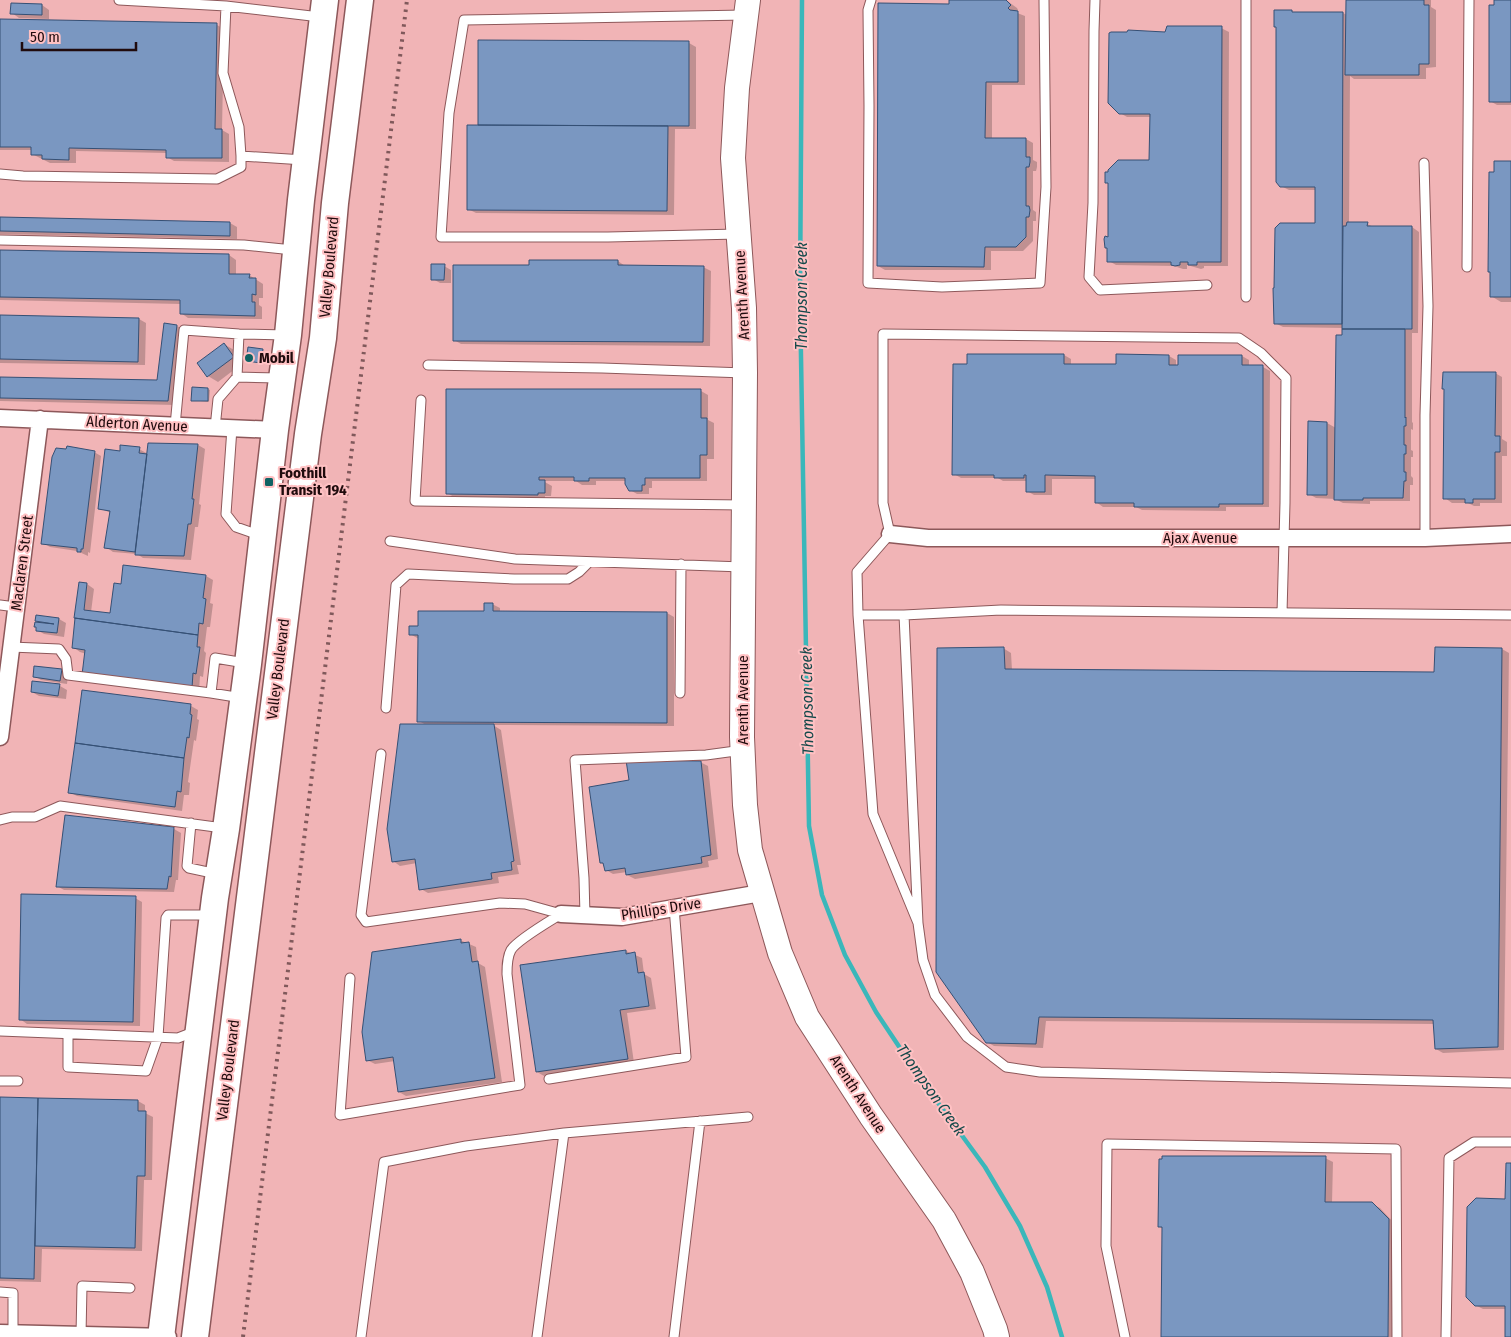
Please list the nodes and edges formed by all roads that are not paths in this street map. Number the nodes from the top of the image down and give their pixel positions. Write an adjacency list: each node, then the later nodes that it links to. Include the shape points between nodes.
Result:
1 (119, 0): 8 (lane)
2 (360, 0): 34 (main road, Valley Boulevard)
3 (871, 0): 4 (lane, via 868,10 868,283 942,287 1040,283 1046,186)
4 (1044, 0)
5 (1095, 0): 19 (lane, via 1089,277 1100,290)
6 (1246, 0): 20 (lane)
7 (1469, 0): 18 (lane)
8 (226, 6): 10 (lane); 11 (lane, via 223,73 239,127)
9 (747, 7): 15 (street, Arenth Avenue, via 736,88 733,158); 15 (lane, via 464,20 449,113 441,237)
10 (324, 9): 12 (main road, Valley Boulevard)
11 (242, 156): 12 (lane); 14 (lane, via 241,167 217,179)
12 (306, 160): 17 (main road, Valley Boulevard)
13 (1424, 163): 40 (lane, via 1428,306)
14 (0, 174)
15 (738, 234): 24 (street, Arenth Avenue)
16 (0, 240): 17 (lane, via 244,245)
17 (296, 250): 22 (main road, Valley Boulevard)
18 (1467, 267)
19 (1207, 285)
20 (1246, 297)
21 (238, 334): 22 (lane); 25 (lane); 30 (lane, via 184,330)
22 (288, 335): 26 (main road, Valley Boulevard)
23 (428, 365): 24 (lane)
24 (745, 373): 35 (street, Arenth Avenue)
25 (237, 376): 26 (lane); 31 (lane, via 218,399)
26 (282, 378): 33 (main road, Valley Boulevard)
27 (421, 400): 35 (lane, via 415,501)
28 (0, 418): 29 (street, Alderton Avenue)
29 (40, 419): 30 (street, Alderton Avenue); 45 (street, Maclaren Street)
30 (175, 426): 31 (street, Alderton Avenue)
31 (215, 428): 32 (street, Alderton Avenue)
32 (232, 428): 33 (street, Alderton Avenue); 38 (lane, via 226,514 236,527)
33 (274, 430): 34 (main road); 38 (main road, Valley Boulevard)
34 (308, 434): 83 (main road, Valley Boulevard)
35 (744, 505): 44 (street, Arenth Avenue)
36 (890, 534): 39 (street, Ajax Avenue, via 928,538); 39 (lane, via 883,503 883,334 1239,338 1286,378); 49 (lane, via 857,572)
37 (1511, 534): 40 (street, Ajax Avenue)
38 (262, 536): 51 (main road, Valley Boulevard)
39 (1284, 538): 40 (street, Ajax Avenue); 46 (lane)
40 (1425, 538)
41 (390, 541): 42 (lane, via 515,559)
42 (590, 562): 43 (lane); 56 (lane, via 568,579 408,574 396,585)
43 (682, 564): 44 (lane); 54 (lane)
44 (744, 567): 58 (street, Arenth Avenue)
45 (8, 606): 50 (street, Maclaren Street)
46 (1282, 612): 47 (lane, via 1001,610); 48 (lane)
47 (904, 615): 49 (lane); 69 (lane)
48 (1511, 615)
49 (858, 616): 69 (lane, via 873,814)
50 (11, 647): 52 (street, Maclaren Street); 53 (lane, via 59,649 66,659 68,675)
51 (248, 664): 53 (lane, via 215,658); 55 (main road, Valley Boulevard)
52 (4, 681): 57 (street, Maclaren Street)
53 (211, 693): 55 (lane)
54 (680, 693)
55 (242, 698): 62 (main road, Valley Boulevard)
56 (386, 708)
57 (0, 737)
58 (743, 750): 64 (street, Arenth Avenue, via 750,850); 68 (lane, via 706,755 575,760)
59 (381, 754): 66 (lane, via 361,915 366,922 500,903 525,904)
60 (0, 820): 61 (lane, via 35,817 60,806)
61 (191, 823): 62 (lane); 63 (lane, via 188,868)
62 (226, 829): 63 (main road, Valley Boulevard)
63 (220, 874): 67 (main road, Valley Boulevard)
64 (761, 893): 65 (street, Phillips Drive); 93 (street, Arenth Avenue, via 780,953 807,1017 944,1220 972,1272)
65 (674, 907): 68 (street, Phillips Drive, via 622,917); 75 (lane, via 686,1057)
66 (561, 914): 68 (street, Phillips Drive); 70 (lane, via 511,950 508,961 520,1085 340,1115)
67 (213, 915): 71 (main road, Valley Boulevard); 74 (lane, via 166,918)
68 (585, 916)
69 (918, 923): 78 (lane, via 923,960 935,995 967,1037 1006,1067 1040,1072)
70 (350, 978)
71 (199, 1030): 74 (lane, via 178,1038); 83 (main road, via 209,1039 212,1055); 88 (main road, Valley Boulevard)
72 (0, 1032): 73 (lane)
73 (68, 1034): 74 (lane); 74 (lane, via 68,1067 146,1071)
74 (158, 1037)
75 (549, 1079)
76 (0, 1081): 77 (lane)
77 (18, 1082)
78 (1511, 1083)
79 (748, 1116): 80 (lane)
80 (700, 1121): 81 (lane); 92 (lane)
81 (564, 1133): 90 (lane, via 466,1146 384,1162); 91 (lane)
82 (1511, 1142): 96 (lane, via 1474,1142 1449,1158)
83 (219, 1147): 89 (main road, Valley Boulevard)
84 (130, 1288): 87 (lane, via 82,1286)
85 (0, 1292): 86 (lane, via 13,1293)
86 (7, 1334): 87 (street)
87 (81, 1335): 88 (street)
88 (163, 1337)
89 (195, 1337)
90 (360, 1337)
91 (536, 1337)
92 (674, 1337)
93 (996, 1337)
94 (1125, 1337): 95 (lane, via 1106,1246 1107,1144 1396,1149)
95 (1396, 1337)
96 (1446, 1337)

